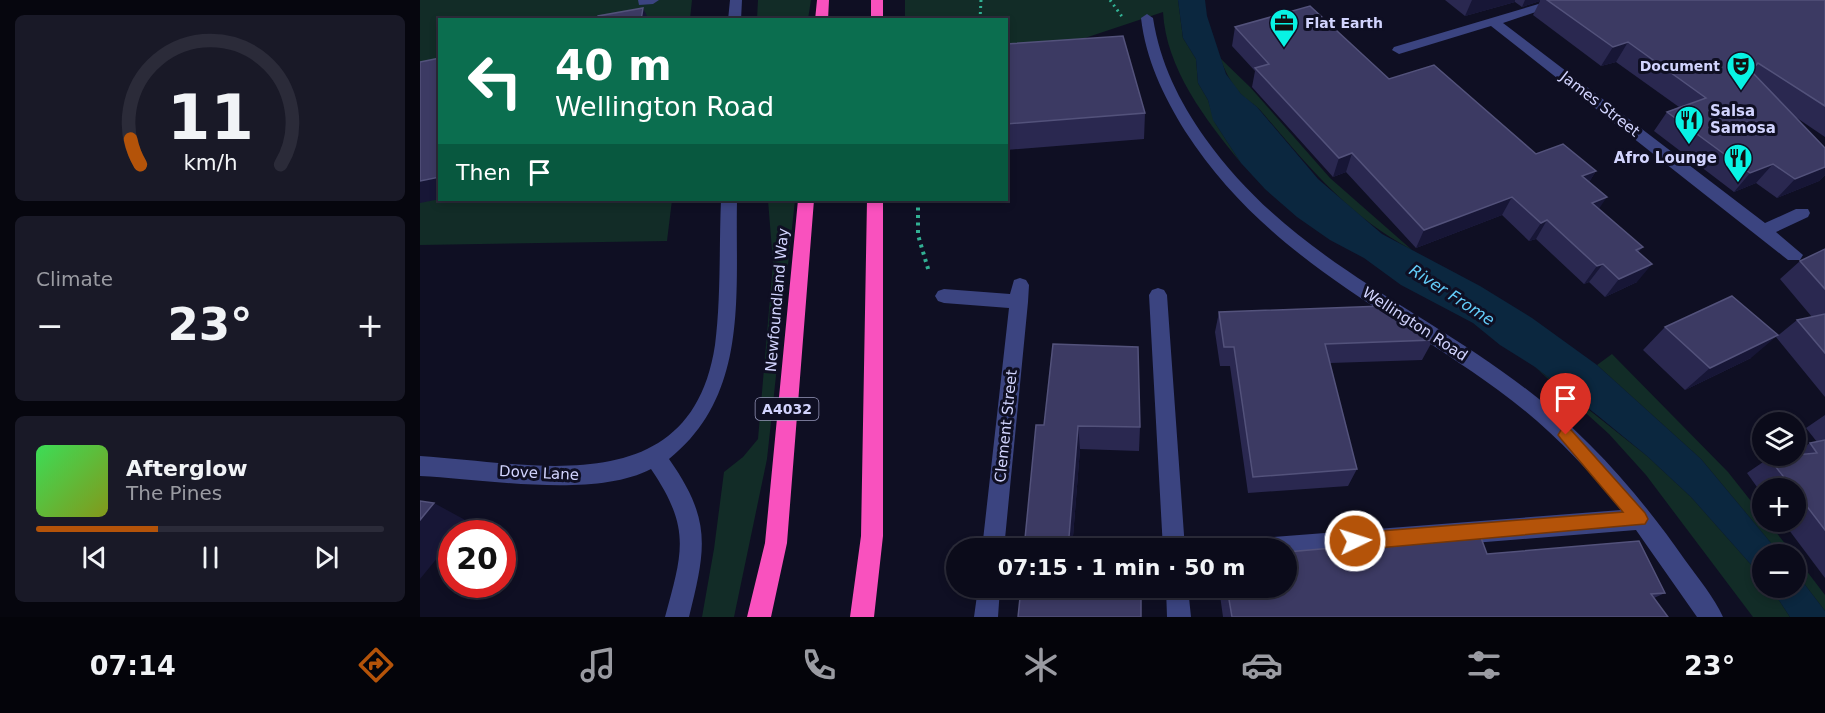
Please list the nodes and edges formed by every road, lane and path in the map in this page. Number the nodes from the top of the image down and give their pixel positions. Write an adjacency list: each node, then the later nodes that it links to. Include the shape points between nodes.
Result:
1 (736, 0): 6 (street)
2 (823, 0): 7 (highway)
3 (877, 0): 8 (highway)
4 (981, 0): 9 (path)
5 (1565, 0): 11 (street)
6 (734, 18)
7 (821, 18)
8 (877, 18)
9 (980, 18)
10 (1147, 18): 24 (street, Wellington Road, via 1150,48 1180,111 1216,163 1256,209 1313,257 1471,360 1539,410 1594,464)
11 (1494, 22): 12 (street); 18 (street, James Street)
12 (1399, 50)
13 (729, 201): 22 (street, Dove Lane, via 721,363 705,406 689,430)
14 (806, 201): 31 (highway, Newfoundland Way / A4032, via 776,543)
15 (875, 201): 32 (highway, via 872,536)
16 (918, 201): 21 (path, via 918,234 933,285)
17 (1802, 213): 18 (street)
18 (1763, 231): 19 (street, James Street)
19 (1794, 255)
20 (1158, 295): 26 (street)
21 (944, 296): 25 (street, Clement Street, via 1019,294)
22 (656, 458): 23 (street, Dove Lane, via 620,472 583,476); 30 (street, via 690,511 694,537)
23 (420, 466)
24 (1640, 519): 27 (street); 35 (street, Wellington Road)
25 (994, 538)
26 (1173, 538)
27 (1297, 546)
28 (988, 598): 33 (street)
29 (1178, 598): 34 (street)
30 (677, 617)
31 (759, 617)
32 (862, 617)
33 (986, 617)
34 (1179, 617)
35 (1711, 617)

